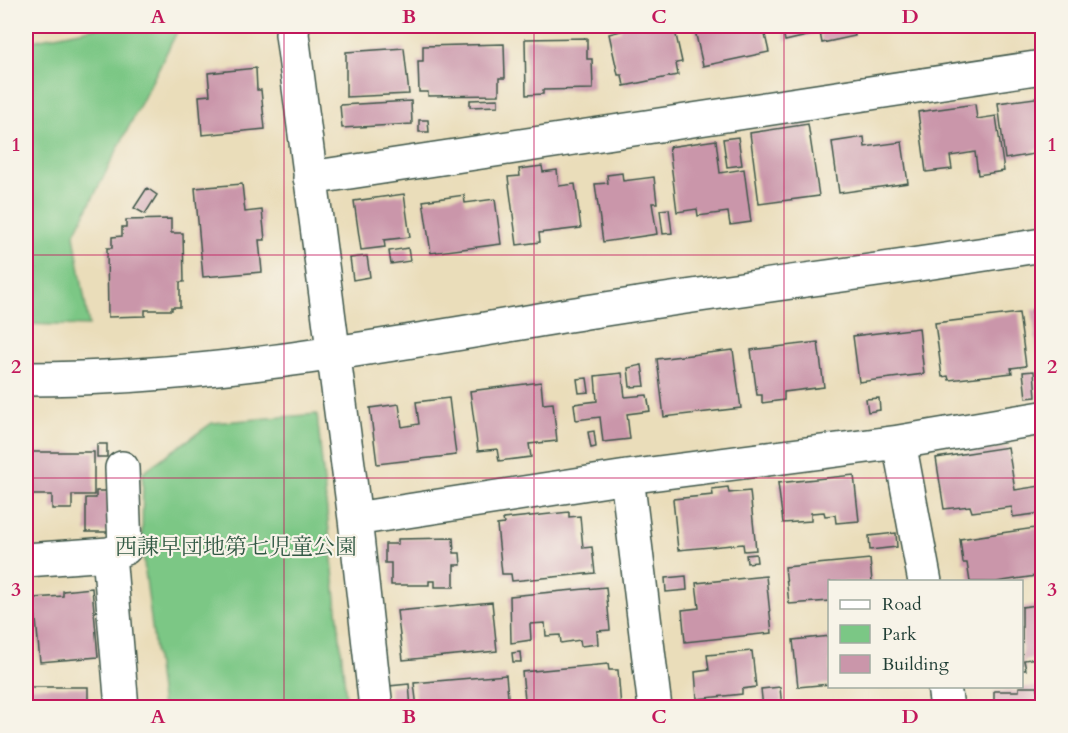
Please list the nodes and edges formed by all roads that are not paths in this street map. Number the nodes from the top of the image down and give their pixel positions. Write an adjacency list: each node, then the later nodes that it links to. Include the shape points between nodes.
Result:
1 (292, 26): 3 (street)
2 (1042, 68): 3 (street)
3 (310, 178): 5 (street)
4 (1042, 245): 5 (street, via 680,297)
5 (334, 353): 6 (street, via 175,373); 11 (street)
6 (26, 379)
7 (1042, 418): 8 (street)
8 (899, 442): 10 (street); 14 (street)
9 (122, 468): 12 (street, via 124,548)
10 (627, 477): 11 (street); 18 (street)
11 (355, 519): 17 (street)
12 (109, 554): 13 (street); 16 (street)
13 (26, 560)
14 (925, 580)
15 (944, 688): 19 (street)
16 (122, 708)
17 (376, 708)
18 (655, 708)
19 (947, 708)

